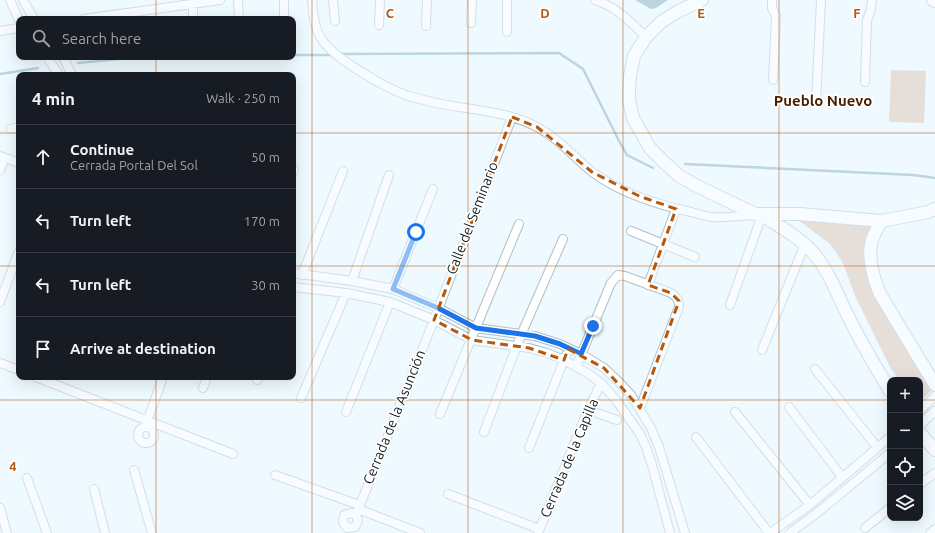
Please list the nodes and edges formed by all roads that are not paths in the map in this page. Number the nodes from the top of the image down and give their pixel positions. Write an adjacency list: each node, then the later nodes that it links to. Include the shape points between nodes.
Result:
1 (10, 0): 18 (street)
2 (23, 0): 19 (street)
3 (220, 0): 17 (street)
4 (238, 0): 22 (street)
5 (284, 0): 23 (street)
6 (312, 0): 39 (street, via 321,38 332,52 348,64 408,96)
7 (333, 0): 24 (street)
8 (380, 0): 26 (street)
9 (427, 0): 27 (street)
10 (472, 0): 25 (street)
11 (507, 0): 30 (street)
12 (595, 0): 31 (street, via 603,2 628,19)
13 (702, 0): 31 (street, via 661,22)
14 (772, 0): 36 (street, via 776,16)
15 (821, 0): 38 (street)
16 (872, 0): 37 (street, via 867,20)
17 (193, 4): 20 (street); 21 (street)
18 (17, 16)
19 (32, 16)
20 (106, 16)
21 (193, 16)
22 (239, 16)
23 (284, 16)
24 (335, 21)
25 (471, 23)
26 (379, 25)
27 (426, 26)
28 (16, 28): 29 (street)
29 (0, 31)
30 (507, 32)
31 (646, 37): 48 (street, via 634,56 629,100 634,118 650,148 678,175)
32 (49, 60): 34 (street)
33 (64, 60): 35 (street)
34 (57, 72)
35 (70, 72)
36 (773, 80)
37 (866, 82)
38 (816, 102)
39 (512, 117): 46 (street, via 537,127 558,141 592,172 614,185); 67 (street, Calle del Seminario)
40 (3, 157): 41 (street); 42 (street)
41 (16, 162)
42 (0, 170)
43 (343, 171): 58 (street)
44 (390, 175): 59 (street)
45 (433, 190): 62 (street)
46 (676, 209): 48 (street, via 710,217); 53 (street)
47 (935, 209): 49 (street)
48 (758, 215): 49 (street, via 799,214); 54 (street); 66 (street)
49 (882, 220): 85 (street, via 870,251 874,278 880,294)
50 (519, 224): 69 (street)
51 (631, 231): 53 (street)
52 (563, 239): 70 (street)
53 (663, 244): 55 (street); 60 (street)
54 (805, 244): 74 (street); 86 (street, via 825,268 836,287 846,313)
55 (695, 257)
56 (16, 260): 64 (street)
57 (296, 274): 58 (street)
58 (302, 275): 59 (street)
59 (352, 281): 62 (street)
60 (648, 285): 75 (street, via 625,276 614,279); 92 (street, via 671,293 679,302 679,307)
61 (296, 287): 63 (street)
62 (393, 289): 67 (street)
63 (346, 293): 65 (street); 89 (street)
64 (0, 302)
65 (390, 302): 68 (street); 95 (street)
66 (730, 306)
67 (438, 308): 68 (street, Calle del Seminario); 69 (street)
68 (434, 320): 71 (street); 120 (street, Cerrada de la Asunción)
69 (476, 328): 70 (street); 71 (street)
70 (521, 335): 72 (street); 73 (street, via 535,336)
71 (472, 340): 72 (street); 97 (street)
72 (517, 347): 76 (street, via 529,348); 101 (street)
73 (568, 349): 75 (street); 76 (street)
74 (762, 350)
75 (581, 354): 78 (street); 92 (street, via 604,368)
76 (564, 360): 78 (street); 106 (street)
77 (0, 363): 79 (street)
78 (576, 367): 84 (street)
79 (16, 369)
80 (815, 369): 105 (street)
81 (43, 380): 100 (street)
82 (162, 380): 100 (street)
83 (206, 380): 87 (street)
84 (601, 383): 93 (street, Cerrada de la Capilla); 130 (street, via 630,418 646,447)
85 (935, 385)
86 (887, 386)
87 (203, 388)
88 (935, 396): 91 (street)
89 (301, 398)
90 (789, 407): 113 (street)
91 (923, 407)
92 (640, 408): 131 (street, via 660,447)
93 (588, 410): 98 (street); 124 (street, Cerrada de la Capilla)
94 (935, 411): 99 (street)
95 (346, 412)
96 (735, 412): 118 (street)
97 (440, 414)
98 (617, 420)
99 (923, 422)
100 (147, 424): 108 (street)
101 (484, 432)
102 (923, 436): 107 (street)
103 (696, 437): 132 (street)
104 (887, 439): 105 (street)
105 (877, 447): 113 (street)
106 (529, 448)
107 (935, 450)
108 (233, 454)
109 (887, 455): 133 (street)
110 (134, 470): 128 (street)
111 (935, 472): 115 (street)
112 (275, 475): 120 (street)
113 (842, 477): 118 (street)
114 (27, 478): 126 (street)
115 (923, 482)
116 (94, 489): 127 (street)
117 (448, 494): 124 (street)
118 (810, 505): 132 (street)
119 (0, 508): 125 (street)
120 (357, 510): 129 (street)
121 (887, 510): 122 (street)
122 (864, 528)
123 (935, 529): 134 (street)
124 (538, 531)
125 (7, 533)
126 (47, 533)
127 (105, 533)
128 (152, 533)
129 (420, 533)
130 (670, 533)
131 (685, 533)
132 (770, 533)
133 (790, 533)
134 (930, 533)

